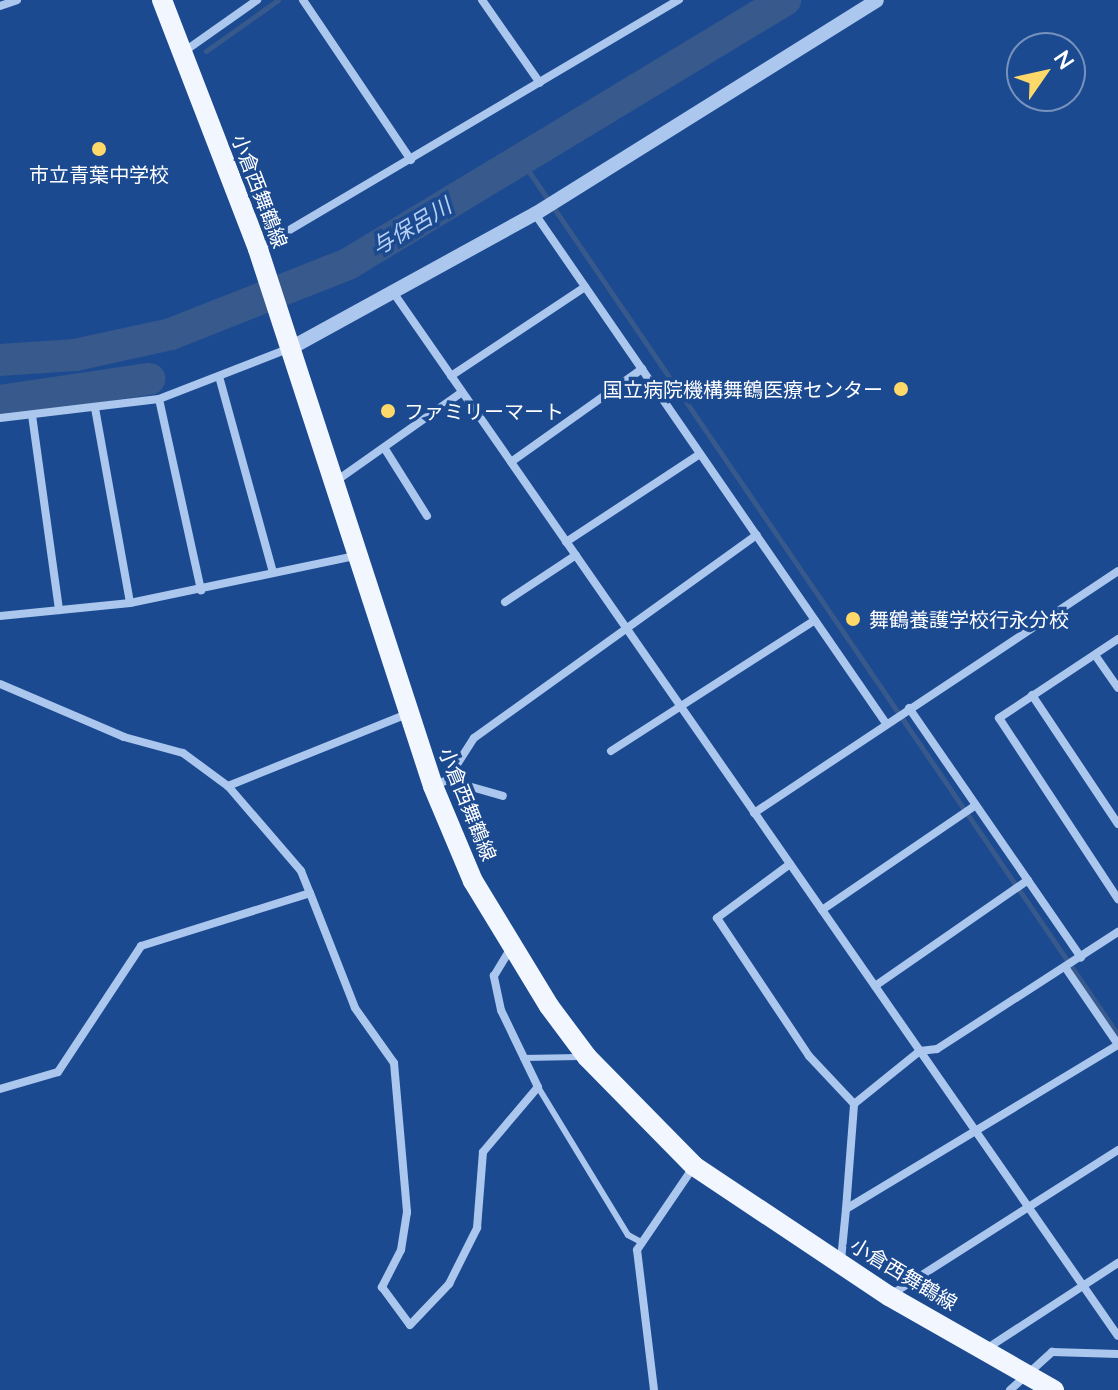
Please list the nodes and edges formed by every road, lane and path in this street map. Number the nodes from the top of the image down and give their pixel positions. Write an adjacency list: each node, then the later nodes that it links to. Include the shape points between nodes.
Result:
1 (17, 0): 9 (street)
2 (162, 0): 10 (main road, 小倉西舞鶴線)
3 (257, 0): 10 (street)
4 (303, 0): 12 (street)
5 (482, 0): 11 (street)
6 (679, 0): 8 (street)
7 (877, 0): 13 (street)
8 (663, 4): 11 (street)
9 (0, 6)
10 (182, 54): 14 (main road, 小倉西舞鶴線)
11 (540, 83): 12 (street)
12 (411, 160): 14 (street)
13 (535, 214): 15 (street); 16 (street)
14 (259, 254): 17 (main road, 小倉西舞鶴線)
15 (585, 287): 18 (street); 19 (street)
16 (395, 295): 17 (street); 19 (street)
17 (289, 349): 20 (street); 29 (main road, 小倉西舞鶴線)
18 (642, 369): 27 (street); 28 (street)
19 (451, 376): 21 (street)
20 (220, 380): 22 (street); 36 (street)
21 (462, 392): 26 (street); 28 (street)
22 (159, 399): 23 (street); 37 (street)
23 (95, 408): 24 (street); 39 (street)
24 (32, 415): 25 (street); 40 (street)
25 (0, 418)
26 (385, 449): 29 (street); 30 (street)
27 (700, 454): 31 (street); 32 (street)
28 (511, 462): 32 (street)
29 (335, 481): 33 (main road, 小倉西舞鶴線)
30 (427, 516)
31 (757, 535): 42 (street); 43 (street)
32 (566, 542): 34 (street)
33 (359, 555): 36 (street); 51 (main road, 小倉西舞鶴線)
34 (576, 555): 38 (street); 43 (street)
35 (1118, 571): 50 (street)
36 (273, 572): 37 (street)
37 (201, 590): 39 (street)
38 (505, 602)
39 (130, 603): 40 (street)
40 (59, 610): 41 (street)
41 (0, 616)
42 (815, 620): 49 (street); 52 (street)
43 (624, 625): 49 (street); 54 (street, via 474,738)
44 (1118, 639): 45 (street)
45 (1095, 655): 47 (street); 48 (street)
46 (0, 684): 55 (street, via 124,737 183,753)
47 (1118, 688)
48 (1032, 695): 59 (street); 63 (street, via 999,718)
49 (682, 708): 53 (street); 58 (street)
50 (909, 708): 52 (street); 57 (street)
51 (408, 714): 54 (main road, 小倉西舞鶴線); 55 (street)
52 (885, 722): 58 (street)
53 (611, 751)
54 (440, 783): 56 (street); 66 (main road, 小倉西舞鶴線, via 473,881)
55 (228, 786): 62 (street, via 301,871)
56 (503, 796)
57 (976, 805): 61 (street); 64 (street)
58 (754, 813): 60 (street)
59 (1118, 824)
60 (790, 864): 64 (street); 76 (street, via 717,918 809,1056)
61 (1028, 880): 67 (street); 69 (street)
62 (310, 893): 74 (street, via 355,1008 394,1063 407,1212 401,1250 382,1287 410,1325 449,1284 477,1228 483,1152); 75 (street, via 141,946 58,1072)
63 (1118, 899)
64 (822, 910): 69 (street)
65 (1118, 932): 67 (street)
66 (512, 948): 72 (main road, 小倉西舞鶴線); 73 (street, via 494,976)
67 (1081, 957): 68 (street)
68 (1065, 967): 70 (street); 71 (street, via 937,1049)
69 (875, 986): 71 (street)
70 (1117, 1044): 77 (street)
71 (920, 1051): 76 (street); 77 (street)
72 (587, 1057): 73 (lane); 79 (main road, 小倉西舞鶴線)
73 (523, 1058): 74 (street)
74 (538, 1087): 82 (lane, via 628,1235)
75 (0, 1089)
76 (854, 1104): 80 (street)
77 (978, 1134): 80 (street); 81 (street)
78 (1118, 1150): 81 (street)
79 (694, 1166): 82 (street); 84 (main road, 小倉西舞鶴線)
80 (846, 1209): 84 (street)
81 (1030, 1209): 85 (street); 86 (street)
82 (641, 1242): 91 (street, via 637,1284)
83 (1118, 1263): 85 (street)
84 (840, 1265): 86 (main road, 小倉西舞鶴線)
85 (1083, 1286): 87 (street); 88 (street)
86 (889, 1296): 88 (main road, 小倉西舞鶴線)
87 (1118, 1336)
88 (986, 1349): 90 (main road, 小倉西舞鶴線)
89 (1118, 1354): 90 (street, via 1052,1352)
90 (1028, 1373): 92 (street); 93 (main road, 小倉西舞鶴線)
91 (654, 1390)
92 (1010, 1390)
93 (1054, 1390)

